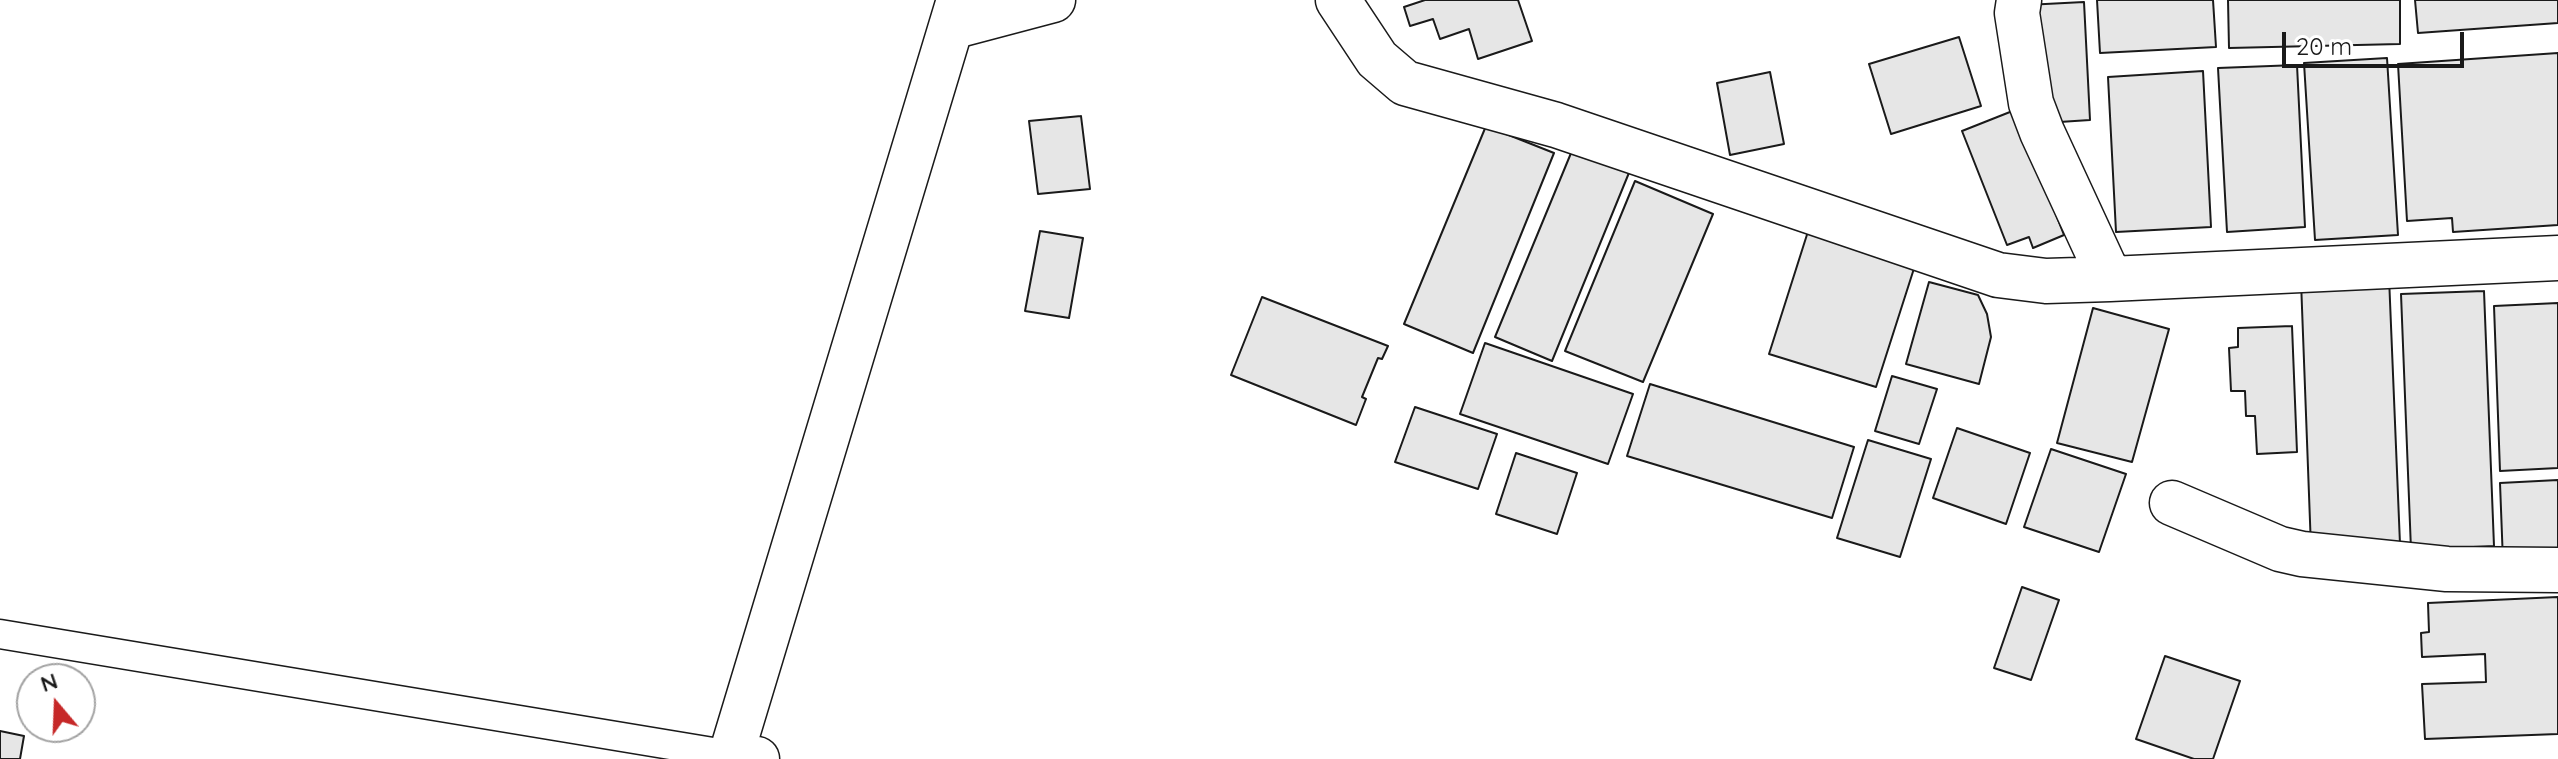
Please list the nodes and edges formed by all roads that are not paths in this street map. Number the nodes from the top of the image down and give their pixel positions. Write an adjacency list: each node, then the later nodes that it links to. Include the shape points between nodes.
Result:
1 (1053, 0): 4 (street)
2 (1338, 0): 6 (street, via 1377,59 1405,83 1580,133 1998,275 2046,281)
3 (2019, 0): 6 (street, via 2031,103)
4 (955, 13): 10 (street)
5 (2558, 258): 6 (street)
6 (2110, 279)
7 (2172, 503): 8 (street, via 2302,554 2447,569)
8 (2558, 570)
9 (0, 634): 10 (lane)
10 (744, 757)

